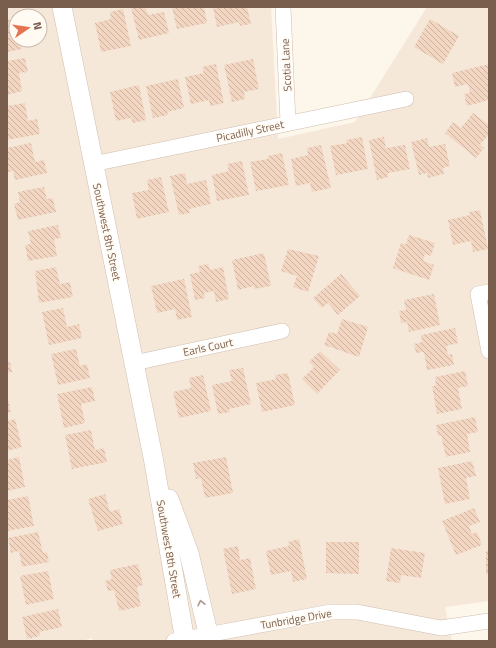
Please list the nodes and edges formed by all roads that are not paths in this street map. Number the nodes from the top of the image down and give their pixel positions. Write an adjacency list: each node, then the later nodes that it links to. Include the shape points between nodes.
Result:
1 (62, 7): 5 (street, Southwest 8th Street)
2 (283, 7): 4 (street, Scotia Lane)
3 (406, 99): 4 (street, Picadilly Street)
4 (288, 123): 5 (street, Picadilly Street)
5 (93, 164): 9 (street, Southwest 8th Street)
6 (484, 293): 8 (street)
7 (282, 331): 9 (street, Earls Court)
8 (489, 351)
9 (134, 363): 10 (street, Southwest 8th Street)
10 (153, 458): 12 (street, Southwest 8th Street, one-way to 10, via 189,553); 13 (street, Southwest 8th Street)
11 (489, 621): 12 (street, Tunbridge Drive, via 442,628 357,612 331,612)
12 (210, 637): 13 (street, Tunbridge Drive)
13 (181, 640)

